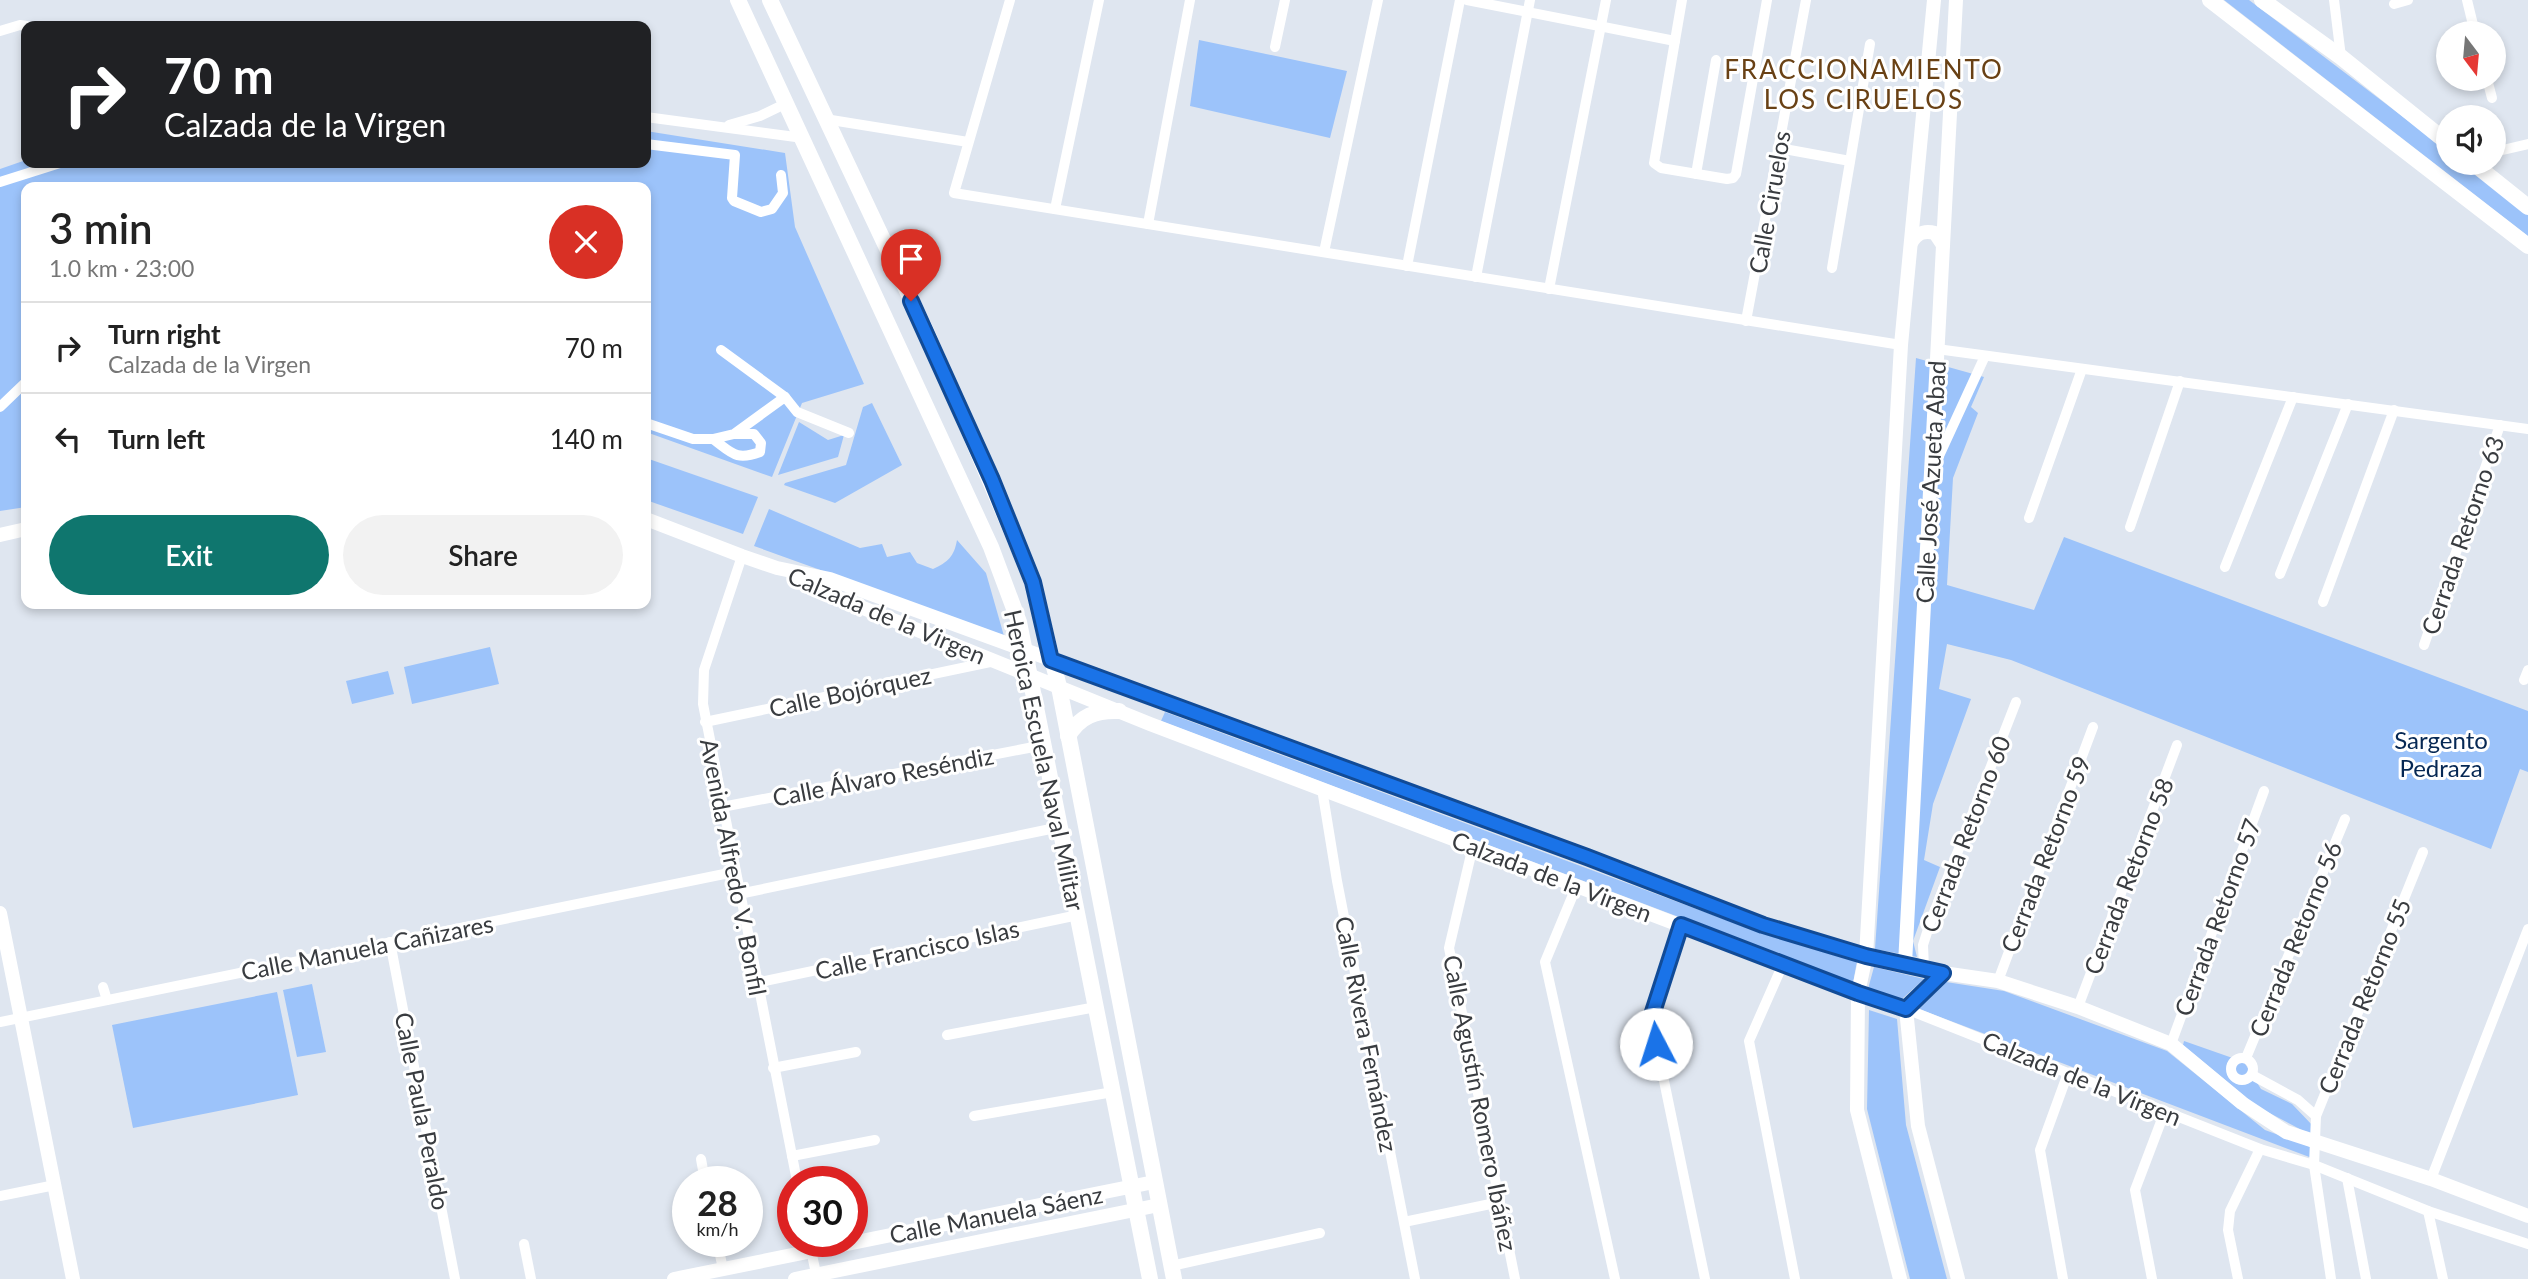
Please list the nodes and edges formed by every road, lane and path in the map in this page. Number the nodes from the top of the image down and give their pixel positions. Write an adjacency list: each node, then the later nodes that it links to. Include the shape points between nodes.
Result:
1 (738, 0): 35 (main road, Heroica Escuela Naval Militar)
2 (770, 0): 37 (main road, Heroica Escuela Naval Militar)
3 (1010, 0): 41 (street)
4 (1099, 0): 55 (street)
5 (1190, 0): 56 (street)
6 (1285, 0): 30 (street)
7 (1378, 0): 60 (street)
8 (1460, 0): 61 (street)
9 (1467, 0): 23 (street)
10 (1530, 0): 23 (street)
11 (1606, 0): 26 (street)
12 (1682, 0): 28 (street)
13 (1767, 0): 51 (street, via 1736,174 1727,179)
14 (1806, 0): 44 (street, Calle Ciruelos)
15 (1934, 0): 46 (street, Calle José Azueta Abad)
16 (1956, 0): 48 (street, Calle José Azueta Abad)
17 (2210, 0): 59 (main road)
18 (2262, 0): 31 (main road)
19 (2334, 0): 31 (street)
20 (2408, 0): 22 (street)
21 (2467, 0): 24 (street)
22 (2394, 4)
23 (1527, 12): 26 (street); 63 (street)
24 (2472, 21)
25 (21, 25): 27 (street)
26 (1601, 26): 28 (street); 64 (street)
27 (0, 31)
28 (1675, 41): 51 (street, via 1654,163 1661,169)
29 (1870, 44): 47 (street)
30 (1275, 47)
31 (2341, 57): 39 (main road)
32 (1716, 60): 51 (street)
33 (2490, 91): 34 (street)
34 (2492, 99)
35 (787, 103): 38 (street, via 761,116); 40 (main road, Heroica Escuela Naval Militar)
36 (651, 118): 38 (street)
37 (825, 119): 41 (street); 66 (main road, Heroica Escuela Naval Militar)
38 (721, 126): 40 (street)
39 (2436, 133)
40 (803, 138): 68 (main road, Heroica Escuela Naval Militar)
41 (968, 142): 55 (street, via 954,193)
42 (2528, 144): 45 (street)
43 (651, 145): 50 (street, via 735,155 732,198 761,212 772,209 783,193)
44 (1779, 148): 47 (street); 65 (street, Calle Ciruelos)
45 (2506, 149)
46 (1920, 159): 48 (street, via 1930,172 1941,170); 57 (street, Calle José Azueta Abad)
47 (1850, 161): 62 (street)
48 (1948, 161): 58 (street, Calle José Azueta Abad)
49 (44, 168): 53 (street)
50 (780, 174)
51 (1696, 174)
52 (2488, 175): 54 (main road)
53 (0, 182)
54 (2528, 207)
55 (1055, 209): 56 (street)
56 (1149, 224): 60 (street)
57 (1912, 243): 58 (street, via 1928,231); 67 (street, Calle José Azueta Abad)
58 (1943, 245): 69 (street, Calle José Azueta Abad)
59 (2528, 246)
60 (1324, 252): 61 (street)
61 (1407, 266): 63 (street)
62 (1832, 268)
63 (1476, 277): 64 (street)
64 (1549, 289): 65 (street)
65 (1746, 321): 67 (street)
66 (926, 333): 68 (main road); 99 (main road, Heroica Escuela Naval Militar, via 1033,582)
67 (1901, 345): 125 (street, Calle José Azueta Abad)
68 (899, 346): 98 (main road, Heroica Escuela Naval Militar, via 991,547)
69 (1937, 349): 71 (street); 86 (street, Calle José Azueta Abad)
70 (720, 350): 75 (street)
71 (1985, 356): 72 (street); 86 (street)
72 (2082, 369): 73 (street); 87 (street)
73 (2180, 381): 76 (street); 89 (street)
74 (21, 387): 78 (street)
75 (785, 397): 83 (street, via 797,412); 84 (street)
76 (2293, 397): 77 (street); 93 (street)
77 (2348, 404): 79 (street); 95 (street)
78 (0, 407)
79 (2394, 410): 81 (street); 96 (street)
80 (651, 425): 85 (street, via 693,439)
81 (2500, 425): 82 (street); 97 (street, Cerrada Retorno 63)
82 (2528, 429)
83 (849, 433)
84 (734, 434): 85 (street); 85 (street, via 754,434 761,443 760,452 745,458 734,455)
85 (713, 439)
86 (1930, 476): 127 (street, Calle José Azueta Abad)
87 (2029, 518)
88 (651, 521): 92 (street, Calzada de la Virgen)
89 (2130, 527)
90 (21, 530): 91 (street)
91 (0, 535)
92 (742, 556): 94 (street, Calzada de la Virgen); 105 (street, Avenida Alfredo V. Bonfil, via 704,670)
93 (2225, 566)
94 (778, 568): 98 (street, Calzada de la Virgen, via 830,579); 100 (street, Calzada de la Virgen, via 826,593)
95 (2280, 574)
96 (2323, 602)
97 (2424, 645)
98 (1025, 650): 99 (street, Calzada de la Virgen); 101 (main road, Heroica Escuela Naval Militar)
99 (1051, 660): 102 (main road, Heroica Escuela Naval Militar); 125 (street, Calzada de la Virgen, via 1763,925)
100 (995, 661): 101 (street, Calzada de la Virgen); 105 (street, Calle Bojórquez)
101 (1031, 675): 102 (street, Calzada de la Virgen); 108 (main road, Heroica Escuela Naval Militar)
102 (1059, 687): 104 (street, Calzada de la Virgen); 107 (main road, Heroica Escuela Naval Militar)
103 (2016, 702): 128 (street, Cerrada Retorno 60, via 1930,923 1923,945)
104 (1119, 711): 107 (main road, via 1087,716); 110 (street, Calzada de la Virgen)
105 (705, 722): 112 (street, Avenida Alfredo V. Bonfil)
106 (2093, 727): 130 (street, Cerrada Retorno 59)
107 (1068, 736): 161 (main road, Heroica Escuela Naval Militar)
108 (1044, 745): 112 (street, Calle Álvaro Reséndiz); 114 (main road, Heroica Escuela Naval Militar)
109 (2177, 745): 136 (street, Cerrada Retorno 58)
110 (1322, 789): 115 (street, Calzada de la Virgen); 170 (street, Calle Rivera Fernández)
111 (2264, 791): 141 (street, Cerrada Retorno 57)
112 (722, 807): 117 (street, Avenida Alfredo V. Bonfil)
113 (2345, 819): 143 (street, Cerrada Retorno 56)
114 (1060, 827): 119 (street); 121 (main road, Heroica Escuela Naval Militar)
115 (1473, 846): 118 (street, Calzada de la Virgen); 165 (street, Calle Agustín Romero Ibáñez, via 1449,948)
116 (2423, 852): 150 (street, Cerrada Retorno 55)
117 (734, 872): 119 (street, Avenida Alfredo V. Bonfil); 124 (street, Calle Manuela Cañizares)
118 (1577, 885): 122 (street, Calzada de la Virgen); 189 (street, via 1545,962)
119 (739, 894): 131 (street, Avenida Alfredo V. Bonfil)
120 (0, 913): 138 (street)
121 (1078, 915): 131 (street, Calle Francisco Islas); 135 (main road, Heroica Escuela Naval Militar)
122 (1681, 925): 126 (street, Calzada de la Virgen); 190 (street, via 1651,1018)
123 (2528, 929): 160 (street)
124 (390, 942): 134 (street, Calle Manuela Cañizares); 182 (street, Calle Paula Peraldo)
125 (1866, 956): 127 (street, Calzada de la Virgen); 133 (street, Calle José Azueta Abad)
126 (1783, 964): 133 (street, Calzada de la Virgen); 191 (street, via 1749,1041)
127 (1905, 964): 128 (street, Calzada de la Virgen)
128 (1924, 968): 129 (street, Calzada de la Virgen)
129 (1943, 973): 130 (street, Calzada de la Virgen); 137 (street)
130 (1998, 981): 136 (street, Calzada de la Virgen)
131 (756, 983): 144 (street, Avenida Alfredo V. Bonfil)
132 (103, 986): 134 (street)
133 (1858, 993): 137 (street, Calzada de la Virgen); 192 (street, Calle José Azueta Abad, via 1857,1110)
134 (107, 1000): 138 (street, Calle Manuela Cañizares)
135 (1096, 1007): 140 (street); 147 (main road, Heroica Escuela Naval Militar)
136 (2078, 1007): 141 (street, Calzada de la Virgen)
137 (1906, 1009): 145 (street, Calzada de la Virgen); 193 (street, via 1918,1126)
138 (21, 1017): 139 (street, Calle Manuela Cañizares); 162 (street)
139 (0, 1022)
140 (947, 1035)
141 (2171, 1044): 152 (street, Calzada de la Virgen, via 2242,1103 2286,1132)
142 (856, 1052): 144 (street)
143 (2246, 1058): 146 (street, via 2253,1065); 146 (street, via 2232,1062 2231,1072 2238,1079)
144 (774, 1068): 154 (street, Avenida Alfredo V. Bonfil)
145 (2068, 1073): 148 (street, Calzada de la Virgen); 194 (street, via 2040,1150)
146 (2252, 1075): 150 (street, via 2298,1100)
147 (1113, 1092): 149 (street); 163 (main road, Heroica Escuela Naval Militar)
148 (2165, 1111): 153 (street, Calzada de la Virgen); 195 (street, via 2135,1190)
149 (974, 1116)
150 (2316, 1116): 152 (street, Cerrada Retorno 55)
151 (874, 1140): 154 (street)
152 (2317, 1143): 156 (street, Cerrada Retorno 55); 160 (street, Calzada de la Virgen)
153 (2260, 1149): 156 (street, Calzada de la Virgen); 196 (street, via 2230,1211 2228,1230)
154 (792, 1156): 158 (street, Avenida Alfredo V. Bonfil)
155 (701, 1159): 157 (street)
156 (2314, 1165): 159 (street, Calzada de la Virgen); 197 (street, Cerrada Retorno 55)
157 (702, 1166)
158 (794, 1166)
159 (2347, 1178): 168 (street, Calzada de la Virgen); 198 (street)
160 (2431, 1180): 169 (street, Calzada de la Virgen)
161 (1154, 1182): 163 (street, Calle Manuela Sáenz); 166 (main road, Heroica Escuela Naval Militar)
162 (55, 1185): 164 (street); 181 (street)
163 (1131, 1187): 167 (main road, Heroica Escuela Naval Militar); 172 (street, Calle Manuela Sáenz)
164 (0, 1196)
165 (1500, 1202): 170 (street); 188 (street, Calle Agustín Romero Ibáñez)
166 (1159, 1205): 167 (street, Calle Manuela Sáenz); 179 (main road, Heroica Escuela Naval Militar)
167 (1136, 1210): 180 (street, Calle Manuela Sáenz); 186 (main road, Heroica Escuela Naval Militar)
168 (2428, 1212): 174 (street, Calzada de la Virgen); 199 (street)
169 (2528, 1216)
170 (1404, 1222): 187 (street, Calle Rivera Fernández)
171 (1320, 1233): 179 (street)
172 (868, 1235)
173 (524, 1244): 183 (street)
174 (2528, 1244)
175 (777, 1255): 178 (street, Calle Manuela Sáenz)
176 (720, 1257): 178 (street)
177 (812, 1257): 180 (street)
178 (723, 1269): 184 (street, Calle Manuela Sáenz)
179 (1172, 1272)
180 (817, 1277): 185 (street, Calle Manuela Sáenz)
181 (73, 1279)
182 (455, 1279)
183 (531, 1279)
184 (674, 1279)
185 (795, 1279)
186 (1150, 1279)
187 (1415, 1279)
188 (1516, 1279)
189 (1615, 1279)
190 (1705, 1279)
191 (1795, 1279)
192 (1900, 1279)
193 (1958, 1279)
194 (2063, 1279)
195 (2152, 1279)
196 (2238, 1279)
197 (2330, 1279)
198 (2366, 1279)
199 (2443, 1279)

